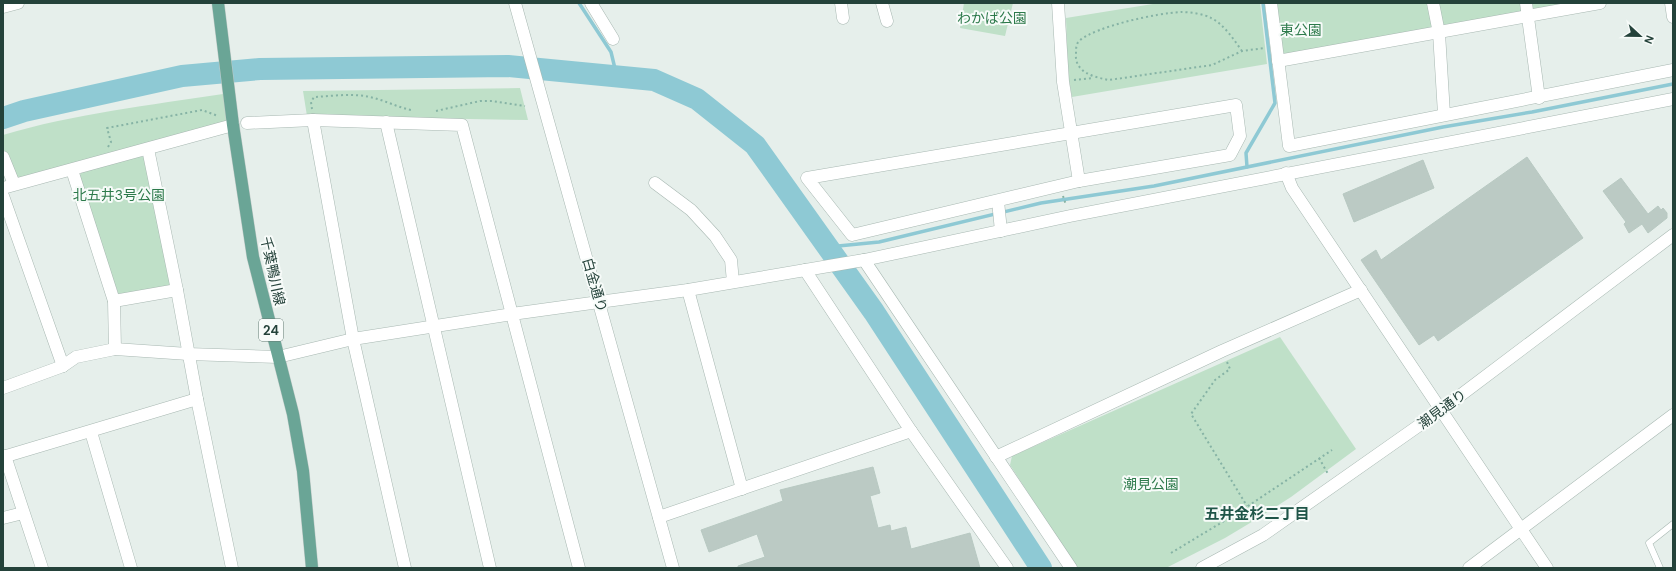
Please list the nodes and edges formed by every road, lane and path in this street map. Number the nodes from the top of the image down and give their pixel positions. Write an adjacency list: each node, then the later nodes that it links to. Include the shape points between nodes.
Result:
1 (18, 3): 13 (street)
2 (218, 3): 33 (main road, 千葉鴨川線 / 24, via 230,91)
3 (515, 3): 58 (street, 白金通り)
4 (592, 3): 19 (street)
5 (841, 3): 16 (street)
6 (882, 3): 17 (street)
7 (1058, 3): 25 (street)
8 (1271, 3): 22 (street)
9 (1433, 3): 18 (street)
10 (1526, 3): 14 (street)
11 (1600, 3): 14 (street)
12 (1671, 3): 15 (street)
13 (3, 7)
14 (1529, 16): 18 (street); 26 (street)
15 (1673, 17)
16 (843, 18)
17 (887, 21)
18 (1439, 33): 22 (street); 31 (street)
19 (614, 39)
20 (1258, 49): 21 (path)
21 (1242, 51): 24 (path, via 1212,65 1109,80); 24 (path, via 1230,35 1211,18 1183,12 1162,15 1098,31 1078,42 1075,57 1079,67)
22 (1278, 61): 31 (street, via 1289,146)
23 (1673, 70): 26 (street)
24 (1095, 78): 25 (path)
25 (1063, 82): 36 (street)
26 (1539, 98): 31 (street)
27 (1673, 99): 41 (street)
28 (525, 106): 30 (path, via 480,101)
29 (415, 111): 32 (path, via 394,107 370,97 314,97 311,102)
30 (432, 111)
31 (1444, 114)
32 (313, 120): 34 (street); 35 (street); 61 (street)
33 (228, 122): 37 (path, via 202,110 107,128 111,142); 38 (street); 65 (main road, 千葉鴨川線 / 24, via 253,257)
34 (386, 122): 59 (street, via 462,125); 60 (street)
35 (247, 123)
36 (1072, 132): 42 (street); 42 (street, via 1236,105 1240,136 1230,155); 47 (street, via 807,178 852,235)
37 (108, 148)
38 (148, 149): 40 (street); 54 (street)
39 (3, 157): 44 (street)
40 (72, 170): 44 (street); 57 (street)
41 (1286, 173): 48 (street); 56 (street, via 1292,188)
42 (1079, 181): 45 (street)
43 (655, 182): 53 (street, via 691,210 715,236 731,260)
44 (8, 186)
45 (1059, 186): 47 (street); 48 (path)
46 (3, 196): 66 (street)
47 (998, 201): 49 (street)
48 (1070, 216): 49 (street)
49 (1001, 231): 51 (street)
50 (1673, 235): 69 (street, 潮見通り)
51 (864, 260): 52 (street); 75 (street)
52 (805, 270): 53 (street); 71 (street)
53 (733, 282): 55 (street)
54 (177, 290): 57 (street); 64 (street)
55 (688, 290): 58 (street); 78 (street)
56 (1361, 290): 63 (street); 69 (street)
57 (114, 301): 62 (street)
58 (600, 302): 59 (street); 81 (street, 白金通り)
59 (512, 314): 60 (street); 92 (street)
60 (433, 326): 61 (street); 91 (street)
61 (353, 339): 65 (street); 90 (street)
62 (115, 349): 64 (street); 66 (street, via 76,357)
63 (1222, 351): 75 (street); 79 (path, via 1230,369 1215,380 1191,414)
64 (188, 354): 65 (street); 68 (street)
65 (278, 357): 89 (main road, 千葉鴨川線 / 24, via 293,414 303,471)
66 (63, 366): 67 (street)
67 (3, 388)
68 (197, 400): 72 (street); 88 (street)
69 (1441, 410): 77 (street, 潮見通り); 84 (street)
70 (1673, 415): 84 (street)
71 (912, 430): 78 (street); 94 (street)
72 (91, 432): 74 (street); 86 (street)
73 (1332, 450): 76 (path)
74 (4, 457): 80 (street)
75 (996, 457): 95 (street)
76 (1319, 458): 77 (path); 79 (path)
77 (1334, 484): 96 (street, 潮見通り, via 1263,535)
78 (742, 489): 81 (street)
79 (1247, 506): 85 (path)
80 (23, 513): 82 (street); 87 (street)
81 (659, 517): 93 (street, 白金通り)
82 (3, 518)
83 (1673, 524): 99 (lane, via 1649,543)
84 (1521, 530): 97 (street); 98 (street)
85 (1171, 553)
86 (128, 567)
87 (42, 568)
88 (232, 568)
89 (312, 568)
90 (405, 568)
91 (490, 568)
92 (579, 568)
93 (673, 568)
94 (1007, 568)
95 (1071, 568)
96 (1202, 568)
97 (1469, 568)
98 (1547, 568)
99 (1660, 568)

